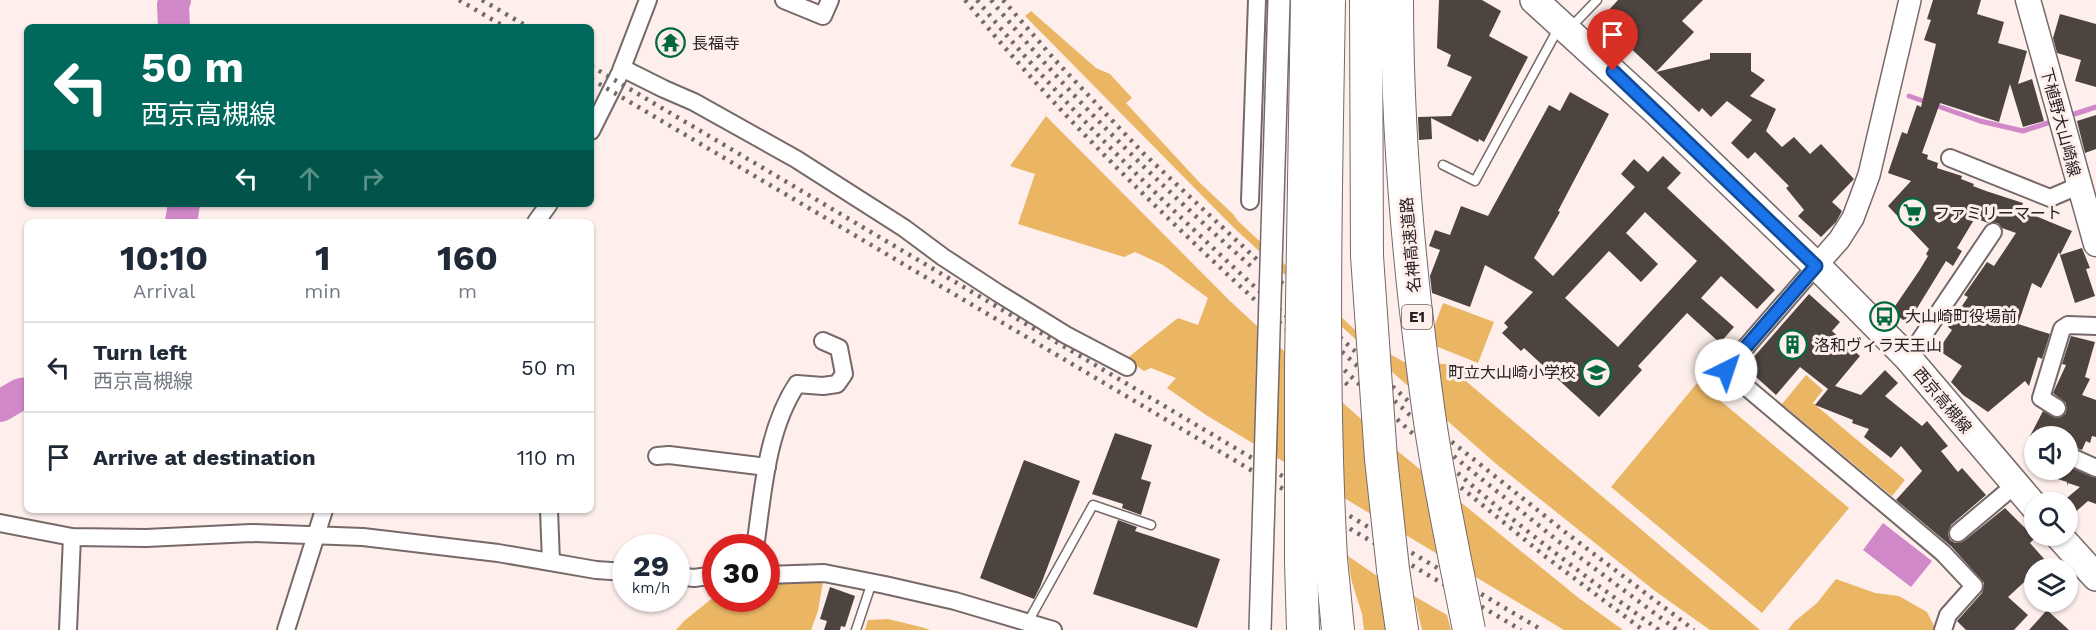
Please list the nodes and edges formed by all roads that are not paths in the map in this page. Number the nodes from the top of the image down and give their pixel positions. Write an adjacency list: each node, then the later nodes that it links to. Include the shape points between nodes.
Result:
1 (648, 0): 15 (street)
2 (784, 0): 3 (street, via 823,16)
3 (830, 0)
4 (1257, 0): 20 (street)
5 (1279, 0): 55 (street, bridge)
6 (1307, 0): 44 (highway, bridge, via 1301,366)
7 (1329, 0): 44 (highway, bridge, via 1326,470)
8 (1366, 0): 58 (highway, bridge, via 1367,256 1380,459)
9 (1397, 0): 59 (highway, 名神高速道路 / E1, bridge, via 1402,147 1419,341)
10 (1534, 0): 14 (main road, 西京高槻線)
11 (1596, 0): 14 (lane)
12 (1911, 0): 23 (street, via 1869,175 1853,218)
13 (2028, 0): 19 (main road, 下植野大山崎線)
14 (1565, 27): 18 (lane, via 1554,34 1475,181); 23 (main road, 西京高槻線)
15 (621, 70): 16 (street); 27 (street, via 694,102 796,159 998,293)
16 (594, 125)
17 (1950, 158): 19 (street, via 2050,198)
18 (1443, 165)
19 (2078, 186): 22 (main road, 下植野大山崎線)
20 (1250, 201)
21 (1993, 232): 26 (street)
22 (2096, 244)
23 (1816, 266): 26 (main road, 西京高槻線); 60 (street, via 1726,370 1943,553 1974,586 1948,615)
24 (2096, 326): 28 (street, via 2068,325 2062,329 2041,398)
25 (823, 340): 31 (street, via 838,348 844,374 837,384 797,384 778,421)
26 (1908, 358): 33 (main road, 西京高槻線)
27 (1127, 368)
28 (2057, 408)
29 (657, 456): 31 (street)
30 (2078, 460): 32 (street)
31 (767, 467): 41 (street)
32 (2096, 468)
33 (2015, 484): 34 (main road, 西京高槻線); 39 (street)
34 (2024, 495)
35 (323, 513): 40 (street)
36 (549, 513): 45 (street)
37 (0, 523): 42 (street)
38 (1151, 525): 50 (lane, via 1093,505)
39 (1958, 533)
40 (316, 534): 42 (street); 45 (street); 52 (street)
41 (757, 534)
42 (72, 537): 51 (street)
43 (2068, 546): 48 (main road)
44 (1316, 560): 56 (highway); 57 (highway)
45 (551, 562): 46 (street)
46 (612, 571)
47 (780, 575): 49 (street, via 824,573)
48 (2096, 577)
49 (872, 582): 50 (street, via 955,600); 53 (lane)
50 (1028, 622): 54 (street)
51 (68, 630)
52 (286, 630)
53 (856, 630)
54 (1053, 630)
55 (1260, 630)
56 (1303, 630)
57 (1338, 630)
58 (1402, 630)
59 (1469, 630)
60 (1943, 630)

